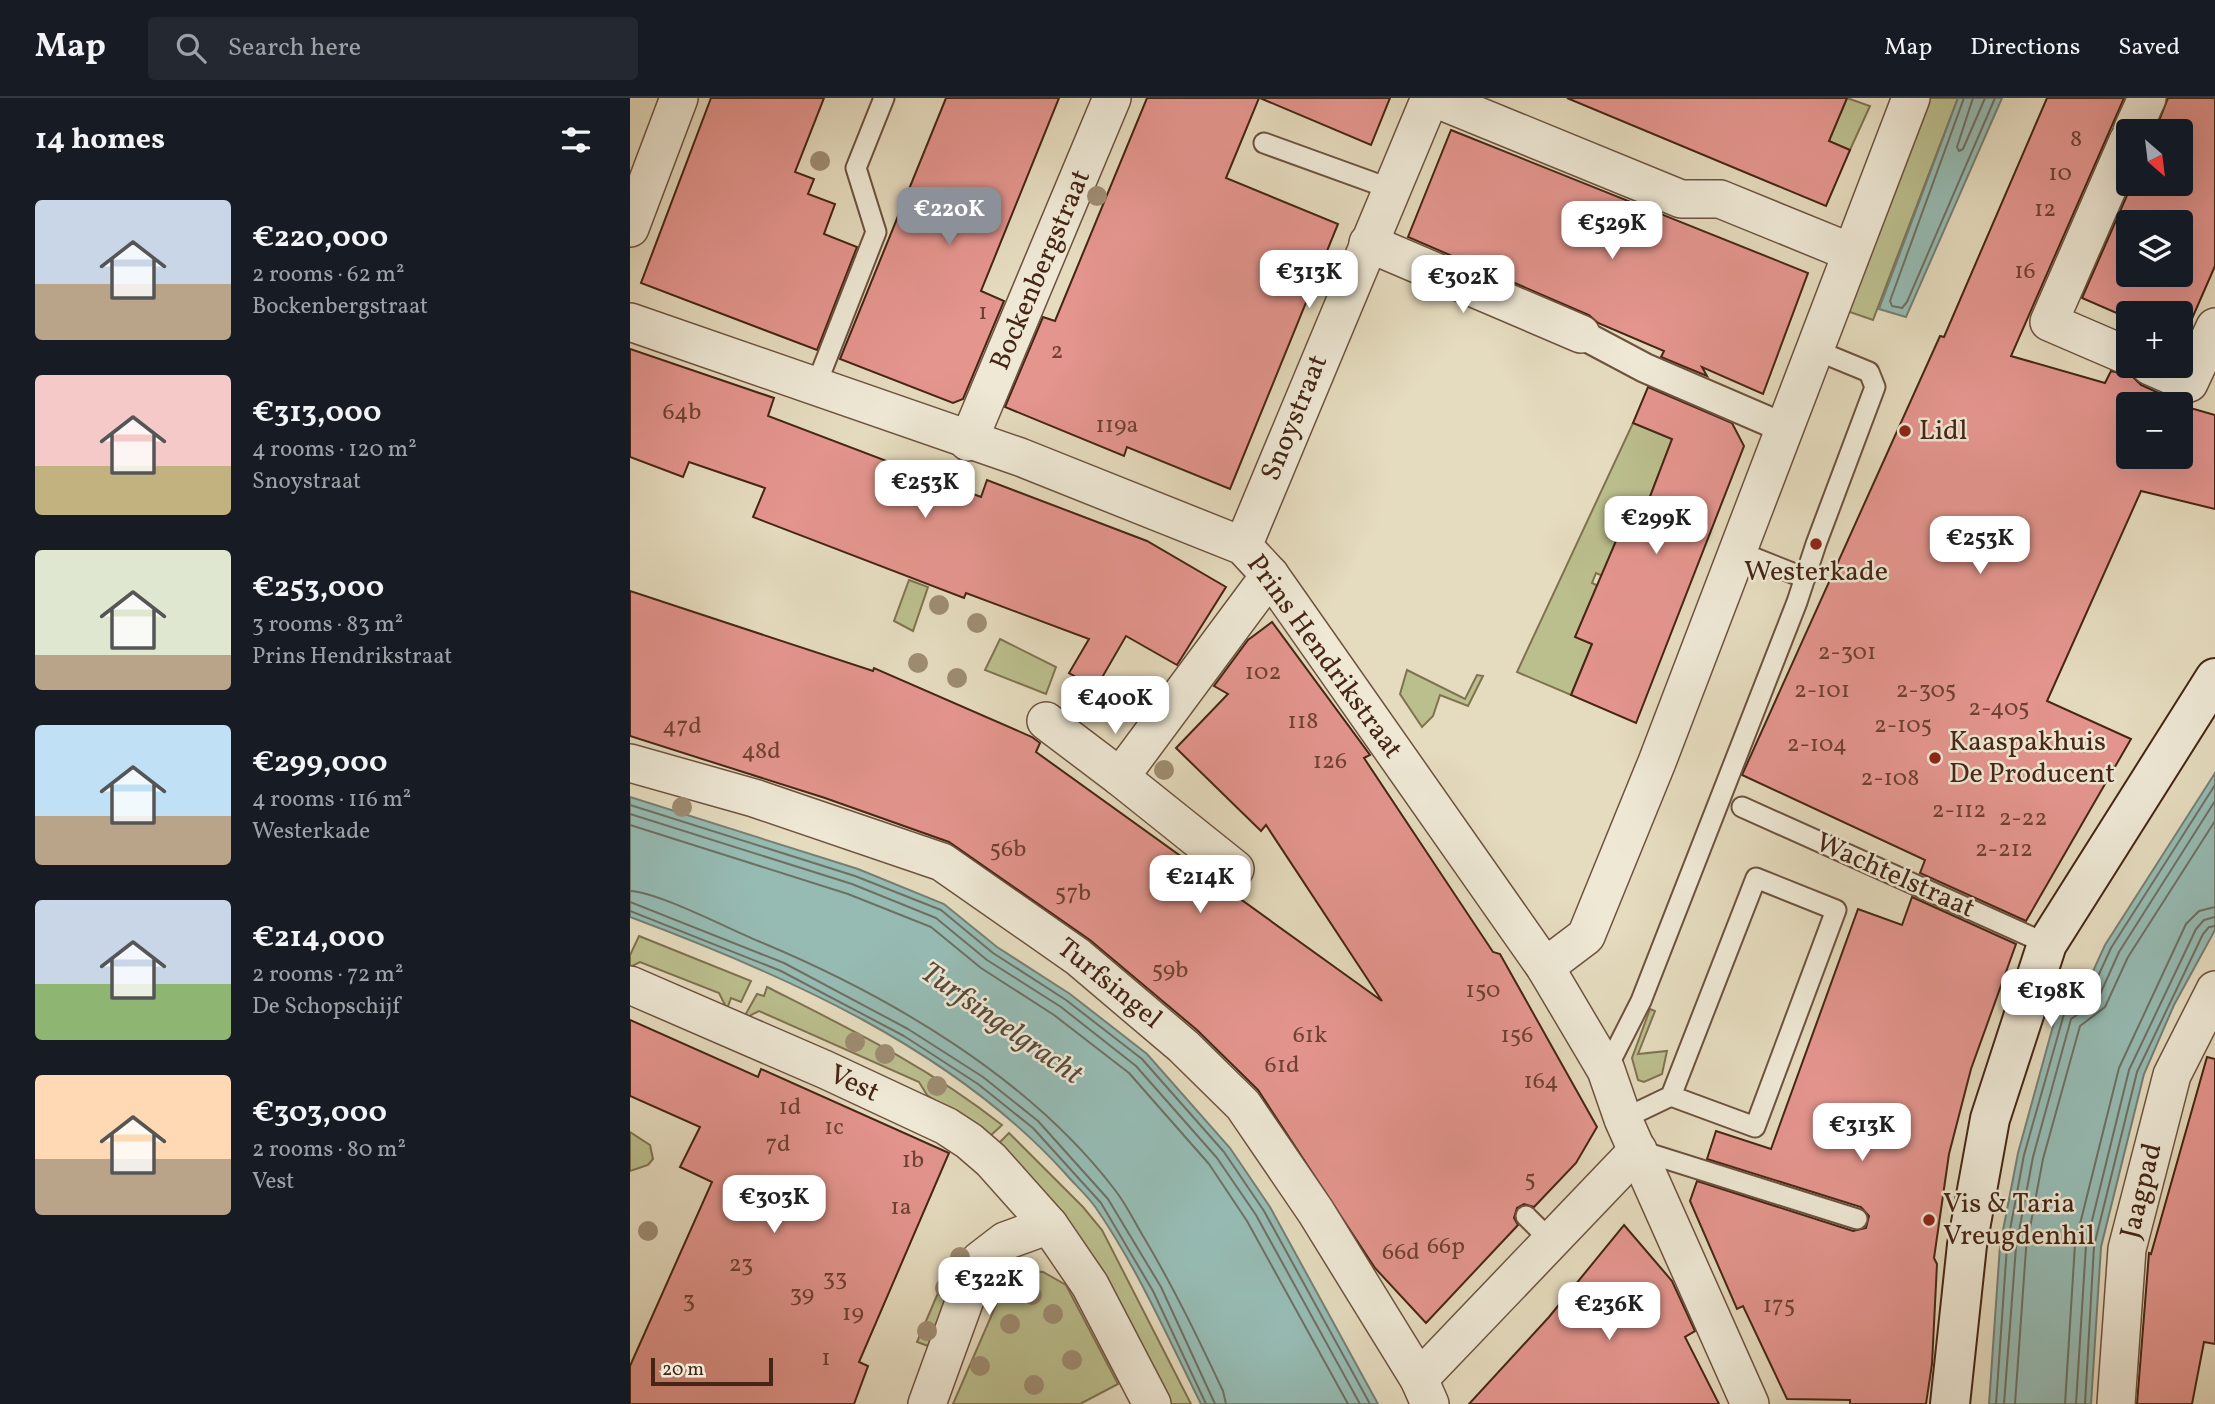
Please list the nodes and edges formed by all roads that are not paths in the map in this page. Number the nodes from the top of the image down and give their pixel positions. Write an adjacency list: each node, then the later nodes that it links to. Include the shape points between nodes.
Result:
1 (680, 98): 11 (street)
2 (884, 98): 22 (lane, via 856,167 876,232)
3 (1112, 98): 24 (street, Bockenbergstraat)
4 (1432, 98): 10 (street, Snoystraat); 13 (street, via 1681,199 1720,198)
5 (1911, 98): 13 (street)
6 (2147, 98): 7 (street)
7 (2137, 119)
8 (1264, 143): 10 (lane)
9 (2116, 168): 18 (street, via 2049,322)
10 (1391, 189): 12 (street, Snoystraat)
11 (630, 228)
12 (1368, 243): 16 (street); 25 (street, Snoystraat)
13 (1850, 252): 17 (street)
14 (630, 323): 22 (street, Prins Hendrikstraat)
15 (2215, 327): 19 (street)
16 (1581, 334): 23 (street, via 1645,368)
17 (1814, 349): 23 (street); 28 (lane, via 1869,372 1875,387)
18 (2116, 351)
19 (2193, 374)
20 (2178, 378): 21 (street, via 2189,383)
21 (2191, 378)
22 (815, 388): 24 (street, Prins Hendrikstraat)
23 (1784, 428): 26 (street)
24 (968, 442): 25 (street, Prins Hendrikstraat, via 1020,457)
25 (1243, 546): 27 (street, Prins Hendrikstraat)
26 (1737, 551): 28 (lane); 36 (street, via 1586,936)
27 (1270, 575): 32 (street); 36 (street, Prins Hendrikstraat)
28 (1805, 578): 39 (lane, via 1641,1001)
29 (2215, 678): 35 (main road)
30 (1046, 721): 32 (street)
31 (630, 763): 44 (street, Turfsingel, via 754,798 942,862 1078,957 1183,1046 1243,1105 1308,1201)
32 (1120, 778): 34 (street)
33 (1742, 807): 35 (lane, Wachtelstraat)
34 (1235, 869)
35 (2048, 944): 48 (main road, via 1990,1119 1967,1245)
36 (1545, 967): 39 (street, Prins Hendrikstraat)
37 (630, 985): 43 (street, Vest, via 946,1126 990,1160)
38 (2215, 990): 49 (street, Jaagpad, via 2172,1075 2127,1249)
39 (1606, 1070): 41 (street, Prins Hendrikstraat)
40 (1671, 1096): 40 (lane, via 1755,1126 1836,910 1756,878); 41 (lane)
41 (1631, 1135): 42 (lane); 44 (street, via 1539,1229); 47 (street, Prins Hendrikstraat)
42 (1857, 1219)
43 (1049, 1225): 45 (street, via 1005,1241 979,1261); 46 (street, Vest, via 1090,1285)
44 (1424, 1392)
45 (927, 1404)
46 (1152, 1404)
47 (1750, 1404)
48 (1950, 1404)
49 (2116, 1404)

